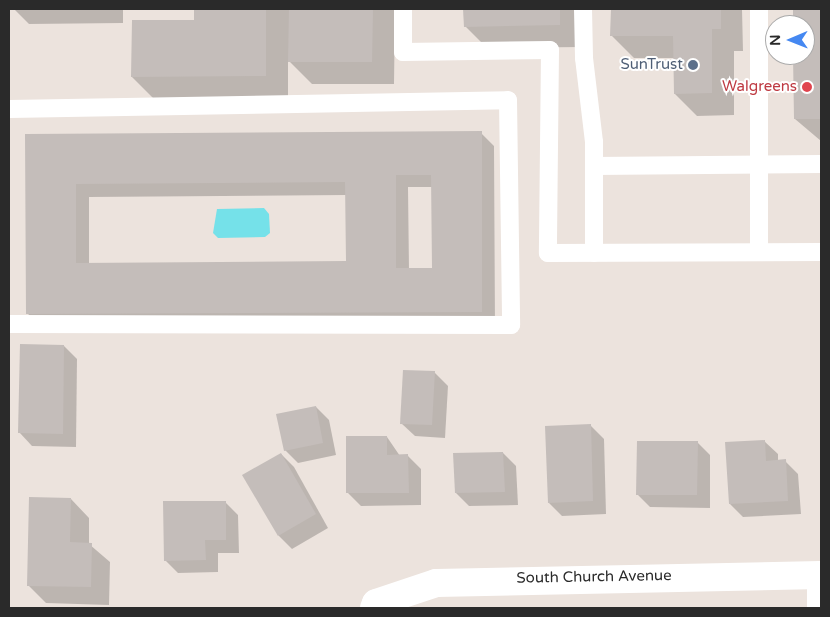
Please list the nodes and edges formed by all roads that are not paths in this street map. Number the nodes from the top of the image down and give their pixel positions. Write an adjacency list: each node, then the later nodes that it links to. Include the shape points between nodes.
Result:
1 (403, 9): 10 (lane, via 403,52 550,50 548,253)
2 (583, 9): 7 (lane)
3 (759, 9): 5 (lane)
4 (9, 109): 11 (lane, via 508,100 511,325)
5 (759, 164): 6 (lane); 7 (lane); 8 (lane)
6 (821, 164)
7 (594, 166): 10 (lane)
8 (759, 252): 9 (lane); 10 (lane)
9 (821, 252)
10 (594, 253)
11 (9, 324)
12 (821, 575): 13 (street, South Church Avenue, via 436,583 376,603); 14 (street)
13 (374, 608)
14 (821, 608)

